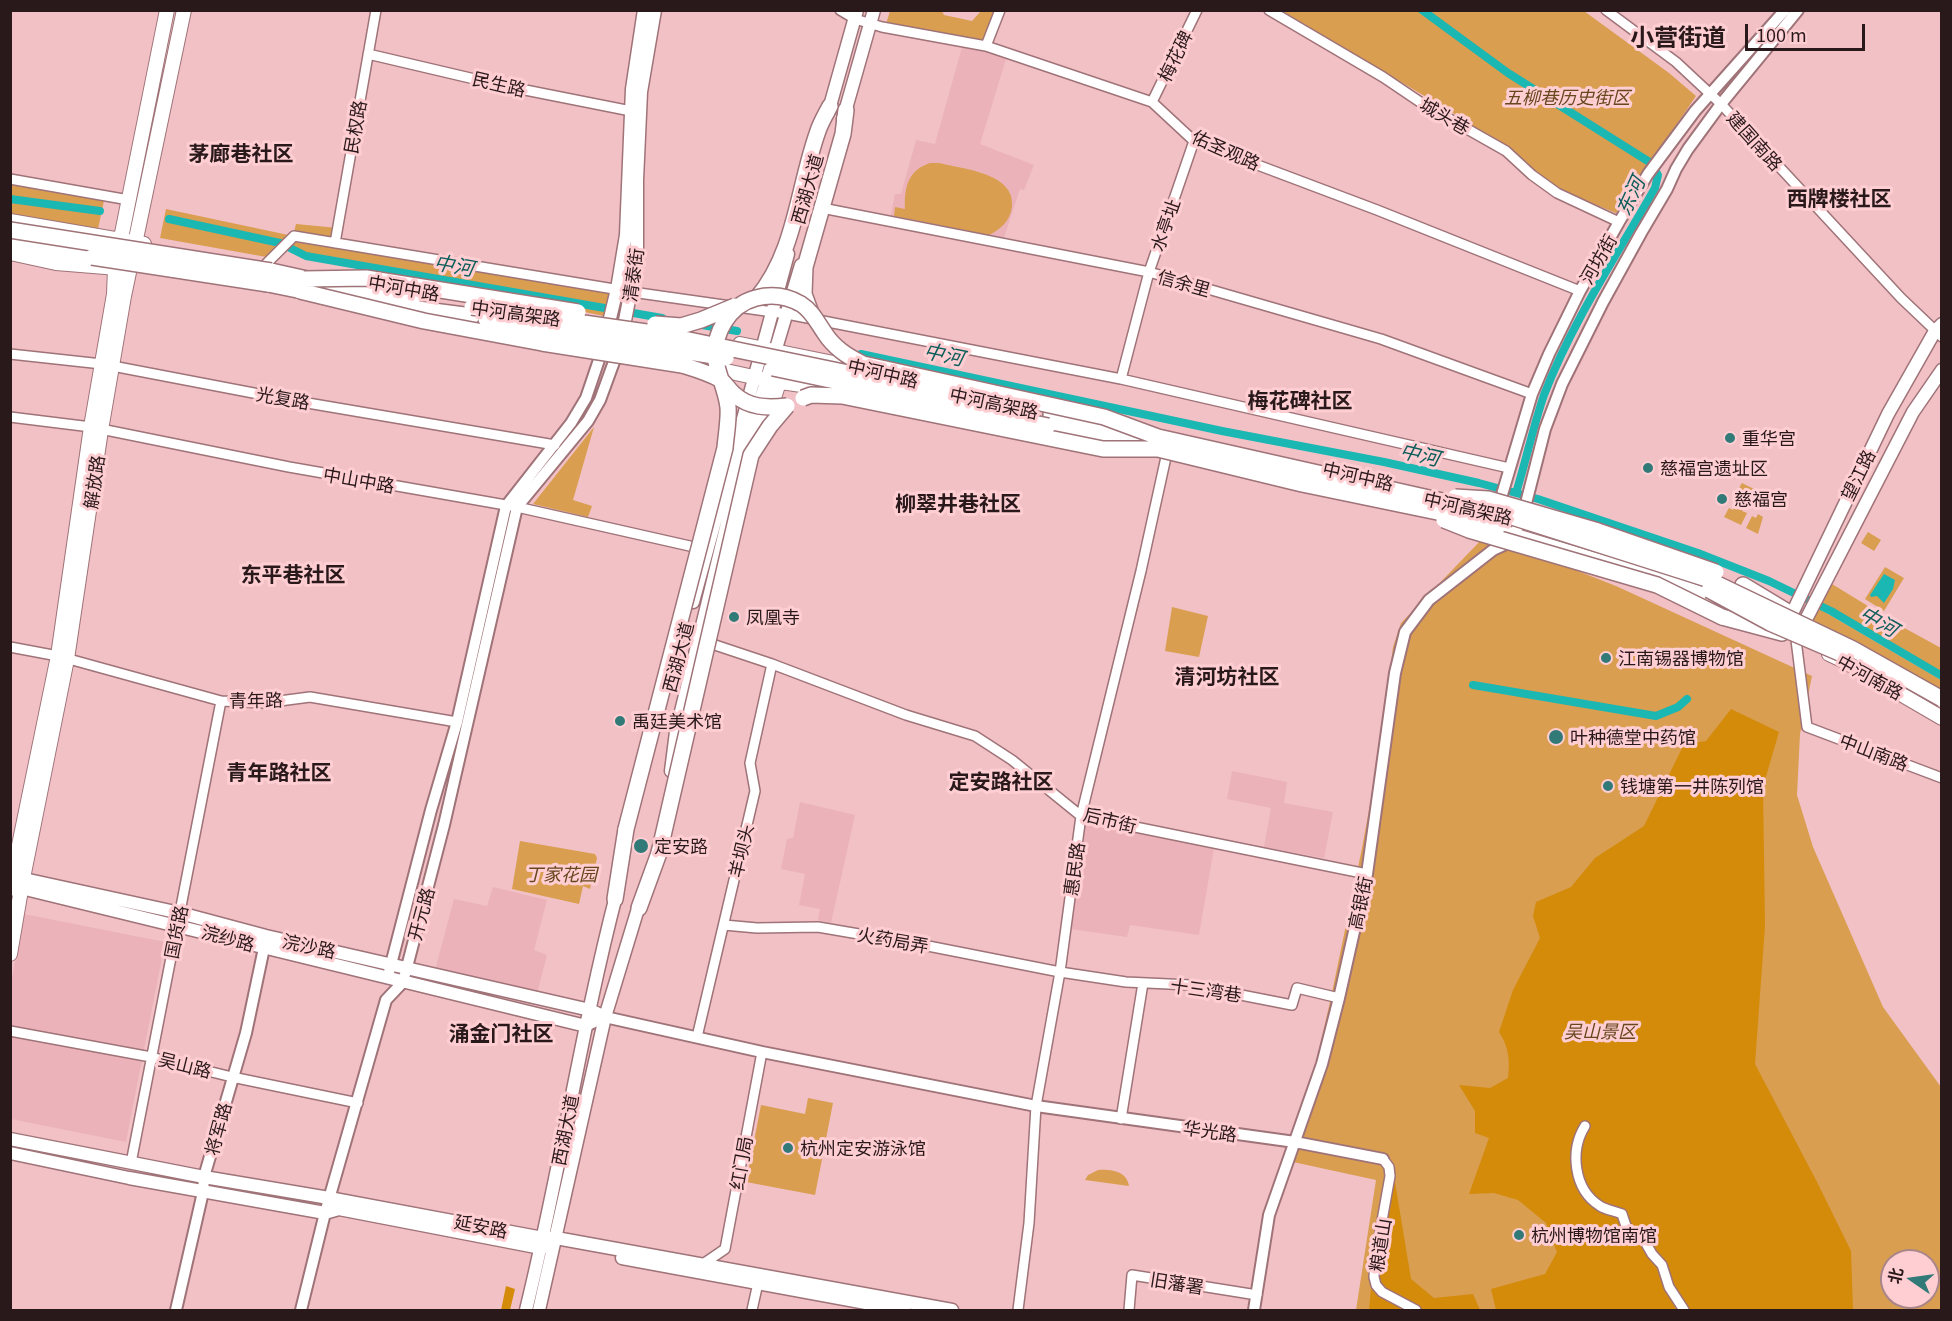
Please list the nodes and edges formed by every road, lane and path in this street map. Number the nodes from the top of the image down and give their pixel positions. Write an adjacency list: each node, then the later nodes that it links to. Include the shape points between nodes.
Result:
1 (167, 10): 26 (main road, 解放路)
2 (184, 10): 31 (main road, 解放路)
3 (376, 10): 17 (street, 民权路)
4 (644, 10): 23 (main road, 清泰街)
5 (655, 10): 43 (main road, 清泰街, via 641,92 639,234)
6 (840, 10): 14 (street, 佑圣观路)
7 (874, 10): 15 (main road, 西湖大道)
8 (1000, 10): 16 (street)
9 (1197, 10): 19 (street, 梅花碑)
10 (1269, 10): 29 (street, 城头巷, via 1506,151 1557,193)
11 (1606, 10): 18 (street, 建国南路, via 1676,62)
12 (1785, 10): 18 (street, 河坊街)
13 (1798, 10): 20 (street, 河坊街)
14 (856, 15): 15 (street, 佑圣观路); 21 (main road, 西湖大道)
15 (871, 24): 16 (street, 佑圣观路); 22 (main road, 西湖大道)
16 (986, 46): 19 (street, 佑圣观路)
17 (368, 54): 23 (street, 民生路); 32 (street, 民权路)
18 (1710, 94): 20 (street, 建国南路); 29 (street, 河坊街, via 1659,156)
19 (1152, 102): 24 (street, 佑圣观路)
20 (1721, 104): 50 (street, 建国南路, via 1827,220); 72 (street, 河坊街, via 1676,169 1581,343 1545,429)
21 (830, 106): 44 (highway, via 818,129 781,262 770,283); 45 (main road, 西湖大道)
22 (846, 110): 46 (highway, via 843,134 805,267 804,294); 47 (main road, 西湖大道)
23 (631, 111): 42 (main road, 清泰街, via 626,235)
24 (1194, 141): 39 (street, 水亭址); 41 (street, 佑圣观路)
25 (10, 179): 26 (street)
26 (129, 200): 31 (main road, 解放路)
27 (826, 209): 39 (street, 信余里)
28 (10, 221): 31 (main road, 中河中路)
29 (1619, 222): 41 (street, 河坊街)
30 (10, 230): 40 (highway, 中河高架路, bridge, via 271,271)
31 (128, 241): 36 (main road, 中河中路); 37 (main road, 解放路); 38 (main road, 解放路)
32 (335, 243): 36 (street, 中河中路, via 287,243); 42 (street, 中河中路)
33 (10, 244): 35 (highway, 中河高架路)
34 (10, 252): 35 (highway); 37 (main road, 中河中路, via 56,263)
35 (92, 257): 40 (highway, 中河高架路, bridge, via 268,284)
36 (265, 265): 48 (main road, 中河中路)
37 (116, 268): 38 (main road, 中河中路); 56 (main road, 解放路)
38 (130, 269): 52 (main road, 中河中路); 56 (main road, 解放路)
39 (1149, 272): 58 (street, 水亭址); 61 (street, 信余里, via 1381,339)
40 (302, 285): 44 (highway, bridge, via 366,278 681,327); 60 (highway, bridge, via 424,321 682,365); 66 (highway, 中河高架路, bridge, via 368,303 657,345)
41 (1580, 291): 61 (street, 河坊街)
42 (616, 293): 43 (street, 中河中路); 48 (main road, 清泰街)
43 (631, 296): 45 (street, 中河中路); 49 (main road, 清泰街)
44 (753, 299): 46 (highway, bridge, via 784,297); 60 (highway, bridge, via 733,311 722,326 716,344 716,363)
45 (772, 311): 47 (street, 中河中路); 54 (main road, 西湖大道)
46 (811, 313): 51 (highway, bridge)
47 (787, 314): 54 (main road, 西湖大道); 58 (street, 中河中路)
48 (611, 318): 49 (main road, 中河中路); 52 (main road, 清泰街)
49 (626, 321): 53 (main road, 清泰街); 54 (main road, 中河中路)
50 (1940, 329): 77 (main road, 望江路, via 1888,414)
51 (824, 333): 62 (highway, bridge, via 825,369); 66 (highway, bridge, via 841,353 862,364 1104,417)
52 (604, 345): 53 (main road, 中河中路); 67 (street, 清泰街, via 586,398)
53 (619, 347): 59 (main road, 中河中路); 71 (street, 清泰街, via 588,421)
54 (769, 349): 59 (main road, 西湖大道); 66 (main road, 中河中路)
55 (10, 354): 56 (street, 光复路)
56 (107, 365): 65 (main road, 解放路); 67 (street, 光复路)
57 (1941, 370): 77 (main road, 望江路, via 1913,412)
58 (1121, 379): 68 (street, 中河中路)
59 (766, 380): 66 (main road, 中河中路); 76 (main road, 西湖大道); 76 (main road, via 728,546)
60 (723, 381): 63 (highway, bridge, via 750,404 768,408); 93 (highway, bridge, via 728,408 725,448 626,829)
61 (1532, 394): 68 (street, 河坊街)
62 (803, 398): 63 (highway, bridge); 66 (highway, bridge, via 842,396 1103,449)
63 (787, 406): 94 (highway, bridge, via 751,455 659,853)
64 (10, 417): 65 (street, 中山中路)
65 (96, 428): 71 (street, 中山中路); 81 (main road, 解放路)
66 (1163, 444): 69 (highway, 中河高架路, bridge, via 1302,484); 70 (main road, 中河中路); 73 (main road, 中河中路); 90 (street, 惠民路, via 1141,571)
67 (555, 445): 71 (street, 清泰街)
68 (1509, 470): 70 (street, 河坊街)
69 (1409, 500): 77 (highway, bridge, via 1488,499 1700,565); 78 (highway, bridge, via 1468,530 1657,585 1722,617); 84 (highway, 中河高架路, bridge, via 1509,516 1707,579 1853,649); 86 (highway, 中河高架路, bridge, via 1604,554 1704,588 1770,623 1847,656)
70 (1500, 502): 72 (main road, 中河中路); 73 (street, 河坊街)
71 (512, 507): 76 (street, 中山中路); 88 (street, 开元路); 100 (street, 开元路, via 444,825)
72 (1524, 510): 74 (street, 河坊街); 77 (main road, 中河中路)
73 (1494, 529): 74 (main road, 中河中路); 75 (street, 河坊街)
74 (1514, 535): 75 (street, 高银街); 78 (main road, 中河中路, via 1704,594)
75 (1493, 550): 91 (street, 高银街, via 1429,600 1405,632 1395,673)
76 (713, 551): 93 (main road, 西湖大道); 94 (main road, 西湖大道, via 676,732 674,759)
77 (1804, 606): 78 (main road, 望江路); 83 (main road, 中河南路, via 1852,642)
78 (1789, 637): 87 (main road, 中河南路, via 1844,661); 89 (street, 中山南路, via 1807,727)
79 (709, 643): 82 (street, 后市街)
80 (10, 647): 81 (street, 青年路)
81 (63, 658): 85 (street, 青年路); 92 (main road, 解放路)
82 (772, 664): 90 (street, 后市街, via 906,716 975,736 1012,760); 96 (street, 羊坝头, via 750,763 755,791)
83 (1941, 692)
84 (1941, 699)
85 (221, 701): 88 (street, 青年路, via 264,703 310,697); 95 (street, 国货路)
86 (1941, 710)
87 (1941, 718)
88 (457, 722): 99 (street, 开元路)
89 (1941, 778)
90 (1081, 816): 91 (street, 后市街); 101 (street, 惠民路)
91 (1367, 874): 105 (street, 高银街)
92 (15, 884): 95 (main road, 浣纱路); 98 (main road, 解放路)
93 (615, 899): 106 (main road, 西湖大道)
94 (639, 908): 107 (main road, 西湖大道)
95 (178, 919): 97 (main road, 浣纱路); 99 (main road, 浣沙路); 112 (street, 国货路)
96 (724, 926): 101 (street, 火药局弄, via 818,927); 110 (street, 羊坝头)
97 (264, 948): 102 (main road, 浣纱路); 113 (street, 将军路)
98 (10, 954)
99 (391, 964): 100 (main road, 浣沙路); 102 (street, 开元路)
100 (407, 967): 103 (street, 开元路); 106 (main road, 浣沙路)
101 (1060, 972): 104 (street, 十三湾巷); 115 (street, 惠民路)
102 (387, 978): 103 (main road, 浣纱路)
103 (403, 982): 108 (main road, 浣纱路); 114 (street, 开元路, via 387,1000)
104 (1143, 982): 105 (street, 十三湾巷, via 1190,985 1292,1005 1297,988); 116 (street)
105 (1339, 998): 119 (street, 高银街, via 1322,1064)
106 (590, 1010): 107 (main road, 浣沙路); 108 (main road, 西湖大道)
107 (605, 1017): 108 (street); 110 (street); 127 (main road, 西湖大道)
108 (586, 1026): 127 (main road, 西湖大道)
109 (10, 1031): 112 (street, 吴山路)
110 (697, 1037): 111 (street)
111 (762, 1052): 115 (street); 128 (street, 红门局, via 725,1249)
112 (151, 1057): 113 (street, 吴山路); 122 (street, 国货路)
113 (232, 1077): 114 (street, 吴山路); 123 (street, 将军路)
114 (358, 1103): 125 (street, 开元路)
115 (1036, 1106): 116 (street, 华光路); 138 (street, 惠民路, via 1029,1223)
116 (1121, 1119): 119 (street, 华光路)
117 (1585, 1126): 142 (street, via 1575,1157 1584,1190 1599,1205 1622,1214 1633,1235 1644,1240 1662,1265 1669,1287)
118 (10, 1138): 122 (main road, 延安路)
119 (1295, 1142): 121 (street, 华光路); 130 (street, 高银街, via 1269,1215)
120 (10, 1153): 124 (main road, 延安路)
121 (1383, 1159): 141 (street, 粮道山, via 1390,1176 1374,1277 1382,1292)
122 (130, 1163): 123 (main road, 延安路)
123 (204, 1178): 124 (street, 将军路); 125 (main road, 延安路)
124 (203, 1192): 126 (main road, 延安路); 132 (street, 将军路)
125 (329, 1198): 126 (street, 开元路); 127 (main road, 延安路)
126 (325, 1213): 127 (main road, 延安路, via 339,1209); 133 (street, 开元路)
127 (549, 1242): 128 (main road, 延安路); 129 (main road, 延安路); 134 (main road, 西湖大道); 135 (main road, 西湖大道)
128 (704, 1264): 131 (main road, 延安路)
129 (758, 1283): 131 (main road, 延安路); 136 (street)
130 (1257, 1295): 139 (street, 旧藩署, via 1132,1275); 140 (street, 高银街)
131 (904, 1308): 137 (main road, 延安路)
132 (176, 1311)
133 (302, 1311)
134 (526, 1311)
135 (540, 1311)
136 (752, 1311)
137 (952, 1311)
138 (1018, 1311)
139 (1129, 1311)
140 (1254, 1311)
141 (1416, 1311)
142 (1684, 1311)

